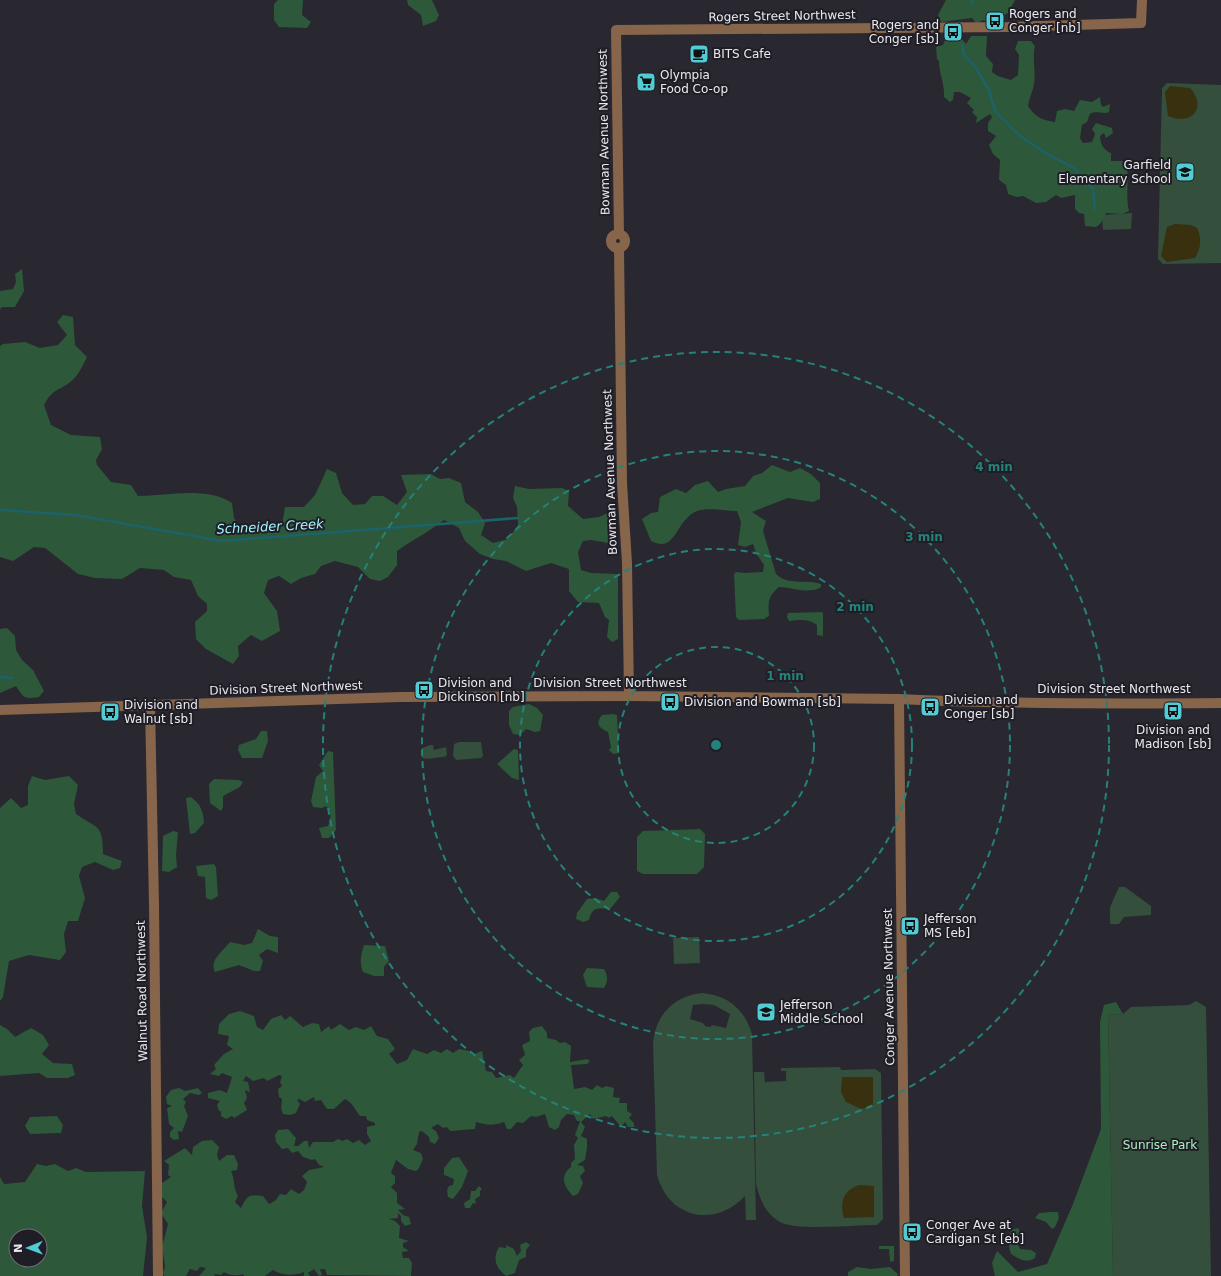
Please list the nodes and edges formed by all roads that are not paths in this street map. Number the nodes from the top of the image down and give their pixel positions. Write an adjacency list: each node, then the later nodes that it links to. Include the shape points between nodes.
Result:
1 (1142, 0): 2 (street, Rogers Street Northwest, via 1141,23 1008,27)
2 (616, 30): 3 (street, Bowman Avenue Northwest, via 619,234 613,236 611,242 614,247 619,248 622,483 627,570)
3 (629, 696): 4 (street, Division Street Northwest); 6 (street, Division Street Northwest, via 400,697)
4 (899, 699): 5 (street, Division Street Northwest); 9 (street, Conger Avenue Northwest)
5 (1221, 703)
6 (150, 705): 7 (street, Division Street Northwest); 8 (street, Walnut Road Northwest)
7 (0, 710)
8 (158, 1276)
9 (905, 1276)

